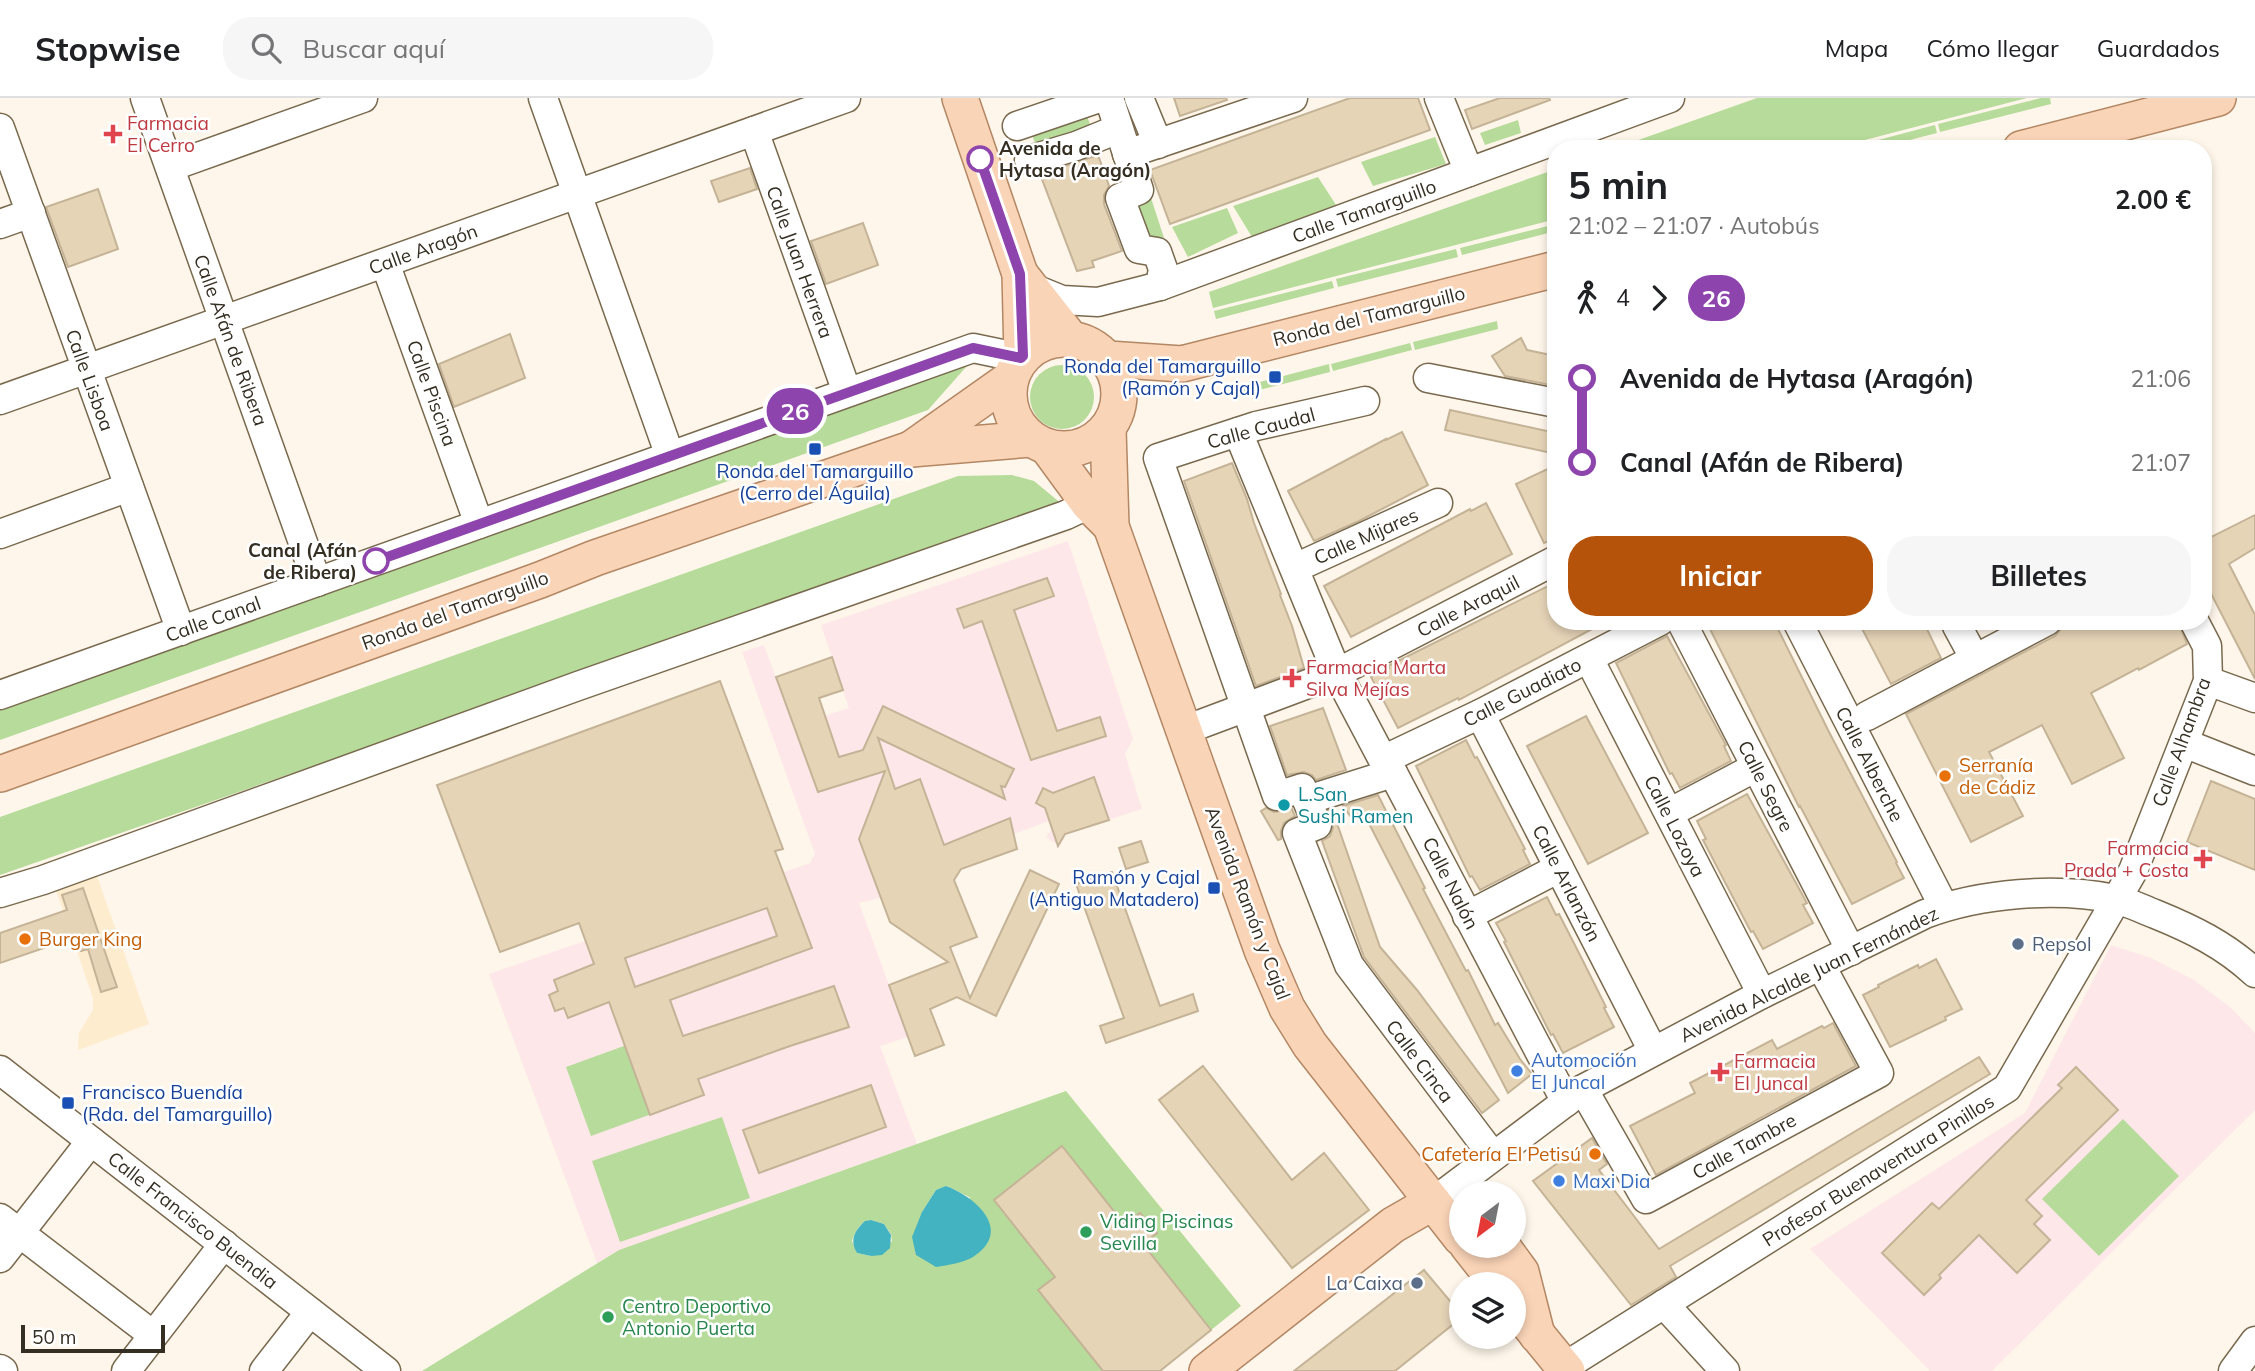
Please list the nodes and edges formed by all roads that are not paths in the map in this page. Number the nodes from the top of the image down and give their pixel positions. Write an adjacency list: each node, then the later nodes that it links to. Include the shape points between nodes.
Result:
1 (145, 98): 22 (street, Calle Afán de Ribera)
2 (363, 98): 22 (street)
3 (544, 98): 24 (street)
4 (846, 98): 15 (street, Calle Aragón)
5 (960, 98): 29 (main road)
6 (1098, 98): 13 (street)
7 (1109, 98): 18 (street)
8 (1139, 98): 20 (street)
9 (1293, 98): 20 (street)
10 (1439, 98): 23 (street)
11 (1670, 98): 16 (street, Calle Tamarguillo)
12 (2218, 98): 17 (main road)
13 (1017, 126)
14 (0, 128): 25 (street, Calle Lisboa)
15 (754, 131): 24 (street, Calle Aragón); 39 (street, Calle Juan Herrera)
16 (1556, 140)
17 (2056, 140)
18 (1122, 141): 20 (street); 21 (street, via 1076,146); 30 (street, via 1139,190 1120,198 1139,249 1157,252 1163,269)
19 (1547, 143): 23 (street, Calle Tamarguillo)
20 (1158, 144)
21 (1029, 160)
22 (170, 167): 32 (street, Calle Afán de Ribera)
23 (1469, 172): 30 (street, Calle Tamarguillo)
24 (577, 194): 27 (street, Calle Aragón); 47 (street)
25 (31, 213): 26 (street); 37 (street, Calle Lisboa)
26 (0, 224)
27 (385, 262): 32 (street, Calle Aragón); 51 (street, Calle Piscina)
28 (1547, 271): 36 (main road, Ronda del Tamarguillo)
29 (1025, 281): 31 (street, Calle Tamarguillo, via 1062,300); 33 (main road); 35 (main road)
30 (1160, 286): 31 (street, Calle Tamarguillo)
31 (1098, 302): 33 (street)
32 (224, 320): 37 (street, Calle Aragón); 55 (street, Calle Afán de Ribera)
33 (1071, 338): 34 (main road, via 1098,349); 35 (main road, via 1044,341)
34 (1108, 359): 36 (main road, Ronda del Tamarguillo); 43 (main road, via 1120,390)
35 (1018, 364): 39 (street, Calle Canal, via 973,348); 45 (main road, via 1009,401 1016,422); 46 (main road, Ronda del Tamarguillo)
36 (1182, 364): 43 (main road, Ronda del Tamarguillo)
37 (87, 369): 40 (street, Calle Aragón); 48 (street, Calle Lisboa)
38 (1428, 378): 41 (street)
39 (847, 392): 47 (street, Calle Canal)
40 (0, 400)
41 (1547, 400)
42 (1365, 401): 44 (street, Calle Caudal)
43 (1113, 418): 45 (main road, via 1091,443 1070,449); 50 (main road)
44 (1238, 432): 54 (street, Calle Nalón); 70 (street, Calle Caudal, via 1158,458)
45 (1040, 443): 46 (main road, Ronda del Tamarguillo); 50 (main road)
46 (911, 449): 78 (main road, Ronda del Tamarguillo, via 595,558)
47 (670, 456): 51 (street, Calle Canal)
48 (129, 487): 52 (street); 63 (street, Calle Lisboa)
49 (1438, 503): 54 (street, Calle Mijares)
50 (1100, 515): 73 (main road, Avenida Ramón y Cajal); 82 (street, via 1066,514)
51 (479, 524): 55 (street, Calle Canal)
52 (0, 534)
53 (1547, 565): 66 (street, Calle Araquil)
54 (1295, 568): 66 (street, Calle Nalón)
55 (317, 582): 63 (street, Calle Canal)
56 (1643, 630): 64 (street, Calle Guadiato)
57 (1686, 630): 76 (street, Calle Segre)
58 (1802, 630): 84 (street, Calle Alberche)
59 (1823, 630): 72 (street, Calle Alberche)
60 (1963, 630): 65 (street)
61 (2030, 630): 65 (street)
62 (2199, 630): 67 (street, Calle Alhambra, via 2207,646)
63 (181, 631): 68 (street, Calle Canal)
64 (1589, 659): 71 (street, Calle Guadiato); 80 (street, Calle Lozoya)
65 (1975, 659): 72 (street)
66 (1337, 673): 70 (street, Calle Araquil); 75 (street, Calle Nalón)
67 (2208, 681): 69 (street); 74 (street, Calle Alhambra)
68 (0, 695)
69 (2255, 698)
70 (1244, 707): 73 (street, Calle Araquil); 79 (street, via 1277,796 1301,788)
71 (1480, 714): 75 (street, Calle Guadiato); 81 (street, Calle Arlanzón)
72 (1867, 716): 84 (street, Calle Alberche)
73 (1185, 730): 96 (main road, Avenida Ramón y Cajal, via 1287,1008 1310,1045)
74 (2184, 743): 77 (street); 83 (street, Calle Alhambra, via 2133,871)
75 (1388, 766): 79 (street, Calle Guadiato); 85 (street, Calle Nalón)
76 (1756, 767): 80 (street); 86 (street, Calle Segre)
77 (2255, 771)
78 (0, 774)
79 (1307, 800): 94 (street, Calle Cinca, via 1317,825 1297,833 1349,965)
80 (1669, 813): 89 (street, Calle Lozoya)
81 (1559, 867): 85 (street); 90 (street, Calle Arlanzón)
82 (0, 893)
83 (2116, 900): 84 (street, Avenida Alcalde Juan Fernández, via 2046,893); 88 (street, Avenida Alcalde Juan Fernández, via 2210,938); 103 (street, Profesor Buenaventura Pinillos, via 2007,1088)
84 (1953, 905): 86 (street, Avenida Alcalde Juan Fernández)
85 (1467, 916): 92 (street, Calle Nalón)
86 (1851, 951): 87 (street, Avenida Alcalde Juan Fernández)
87 (1821, 966): 89 (street, Avenida Alcalde Juan Fernández); 95 (street, Calle Tambre, via 1879,1073)
88 (2255, 973)
89 (1762, 994): 90 (street, Avenida Alcalde Juan Fernández)
90 (1653, 1051): 92 (street, Avenida Alcalde Juan Fernández)
91 (0, 1070): 93 (street, Calle Francisco Buendia)
92 (1575, 1096): 94 (street, Avenida Alcalde Juan Fernández); 95 (street, Calle Nalón)
93 (90, 1141): 97 (street); 98 (street, Calle Francisco Buendia)
94 (1493, 1156): 96 (street, Avenida Alcalde Juan Fernández)
95 (1646, 1199)
96 (1447, 1205): 113 (main road, via 1393,1225); 114 (main road, via 1407,1244)
97 (10, 1226): 99 (street); 106 (street)
98 (224, 1244): 104 (street, Calle Francisco Buendia); 106 (street)
99 (0, 1258)
100 (1477, 1258): 102 (main road)
101 (1511, 1258): 107 (main road, via 1521,1272)
102 (1489, 1272)
103 (1664, 1304): 109 (street, Profesor Buenaventura Pinillos); 115 (street)
104 (310, 1312): 111 (street); 112 (street, Calle Francisco Buendia)
105 (1526, 1321): 107 (main road)
106 (153, 1335): 110 (street)
107 (1537, 1335): 109 (main road)
108 (2255, 1341): 116 (street)
109 (1566, 1369)
110 (125, 1371)
111 (264, 1371)
112 (386, 1371)
113 (1207, 1371)
114 (1246, 1371)
115 (1725, 1371)
116 (2233, 1371)

